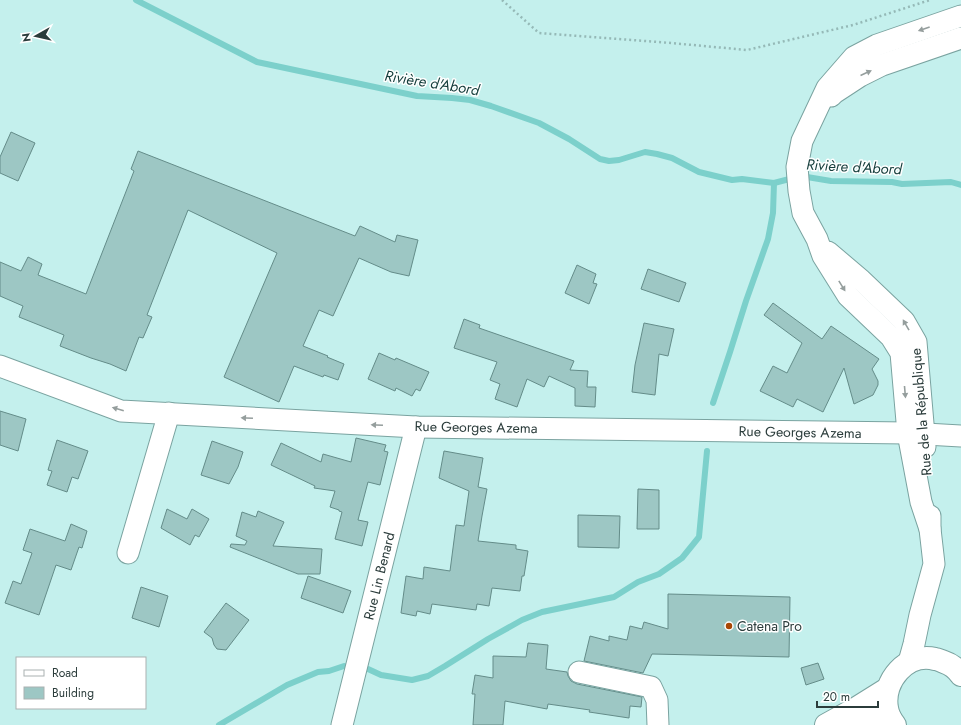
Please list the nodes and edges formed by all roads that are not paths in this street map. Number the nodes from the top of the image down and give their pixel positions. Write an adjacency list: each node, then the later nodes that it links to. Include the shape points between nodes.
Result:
1 (961, 16): 3 (street, Rue de la République, one-way to 3, via 877,45 854,57 827,88)
2 (961, 38): 3 (street, Rue de la République, one-way to 2, via 834,92 860,76 882,65)
3 (814, 114): 7 (street, Rue de la République, via 802,140 797,167 798,191 803,214 817,239 829,253 904,321 916,342)
4 (0, 366): 5 (street, Rue Georges Azema, one-way to 4, via 121,411)
5 (169, 414): 6 (street, Rue Georges Azema, one-way to 5); 9 (street)
6 (416, 427): 7 (street, Rue Georges Azema); 17 (street, Rue Lin Benard)
7 (916, 434): 8 (street, Rue Georges Azema); 10 (street, Rue de la République, via 929,501 934,564)
8 (961, 436)
9 (128, 553)
10 (920, 615): 11 (street); 12 (street, Rue de la République)
11 (935, 658): 12 (main road); 14 (main road, via 948,663)
12 (909, 662): 15 (main road, via 892,678)
13 (579, 672): 18 (street, via 651,687 657,700)
14 (961, 675)
15 (887, 689): 16 (main road, via 887,709); 19 (main road)
16 (892, 722): 20 (main road, via 861,721)
17 (342, 725)
18 (658, 725)
19 (826, 725)
20 (846, 725)

